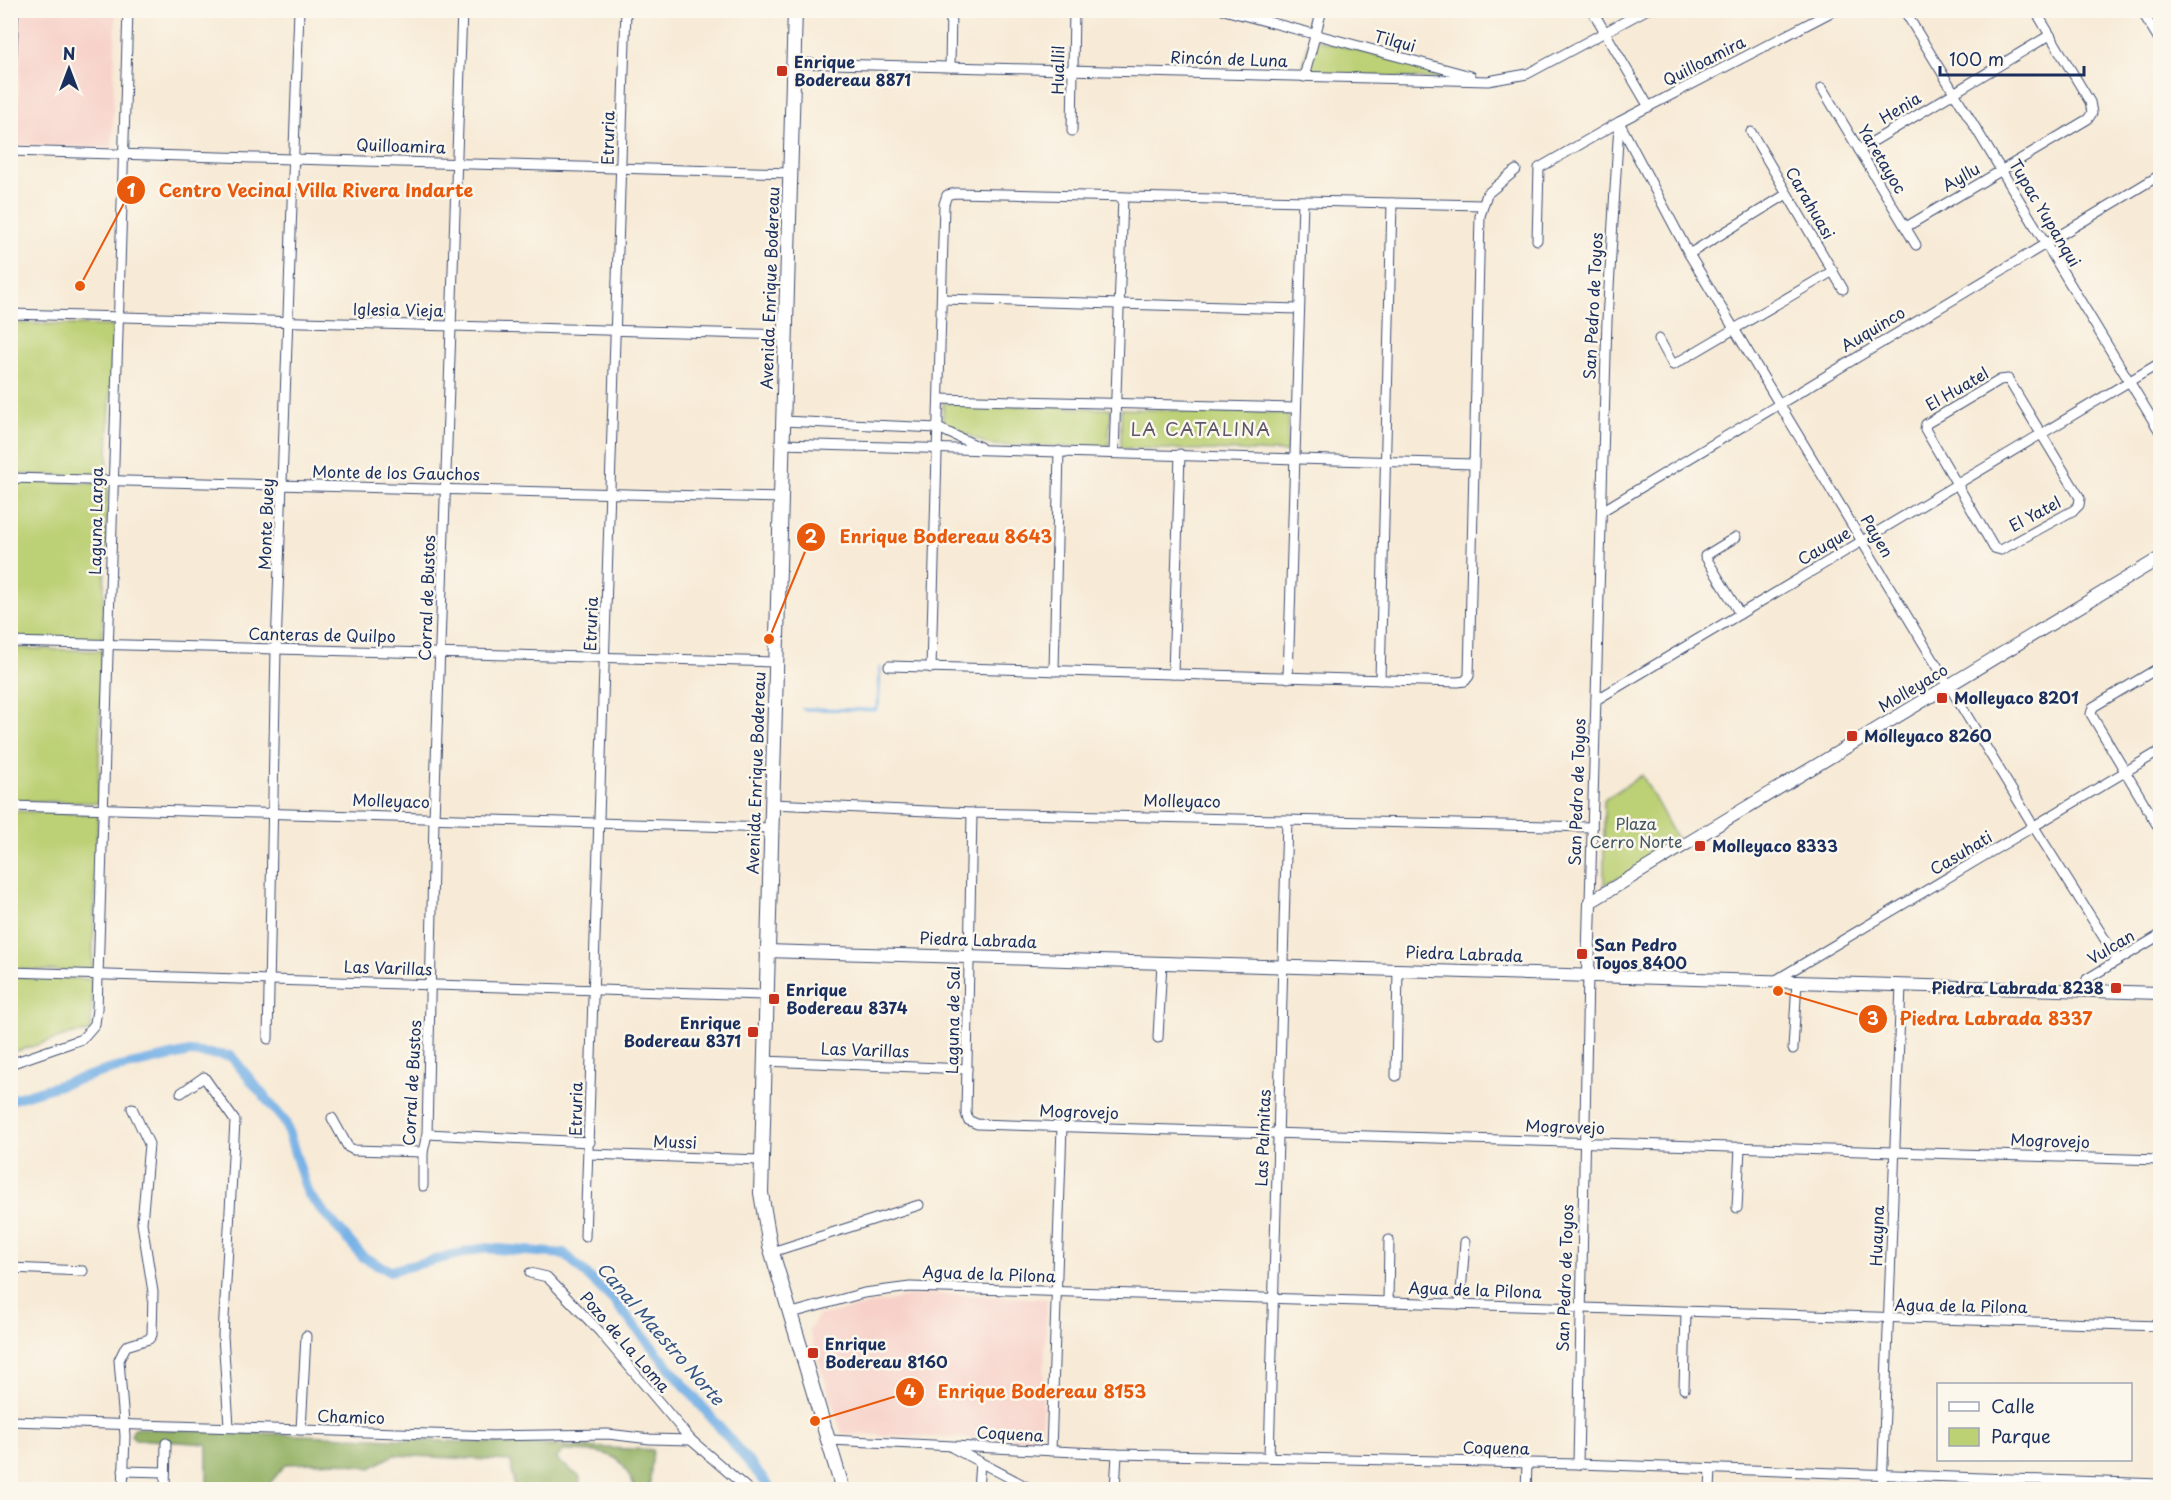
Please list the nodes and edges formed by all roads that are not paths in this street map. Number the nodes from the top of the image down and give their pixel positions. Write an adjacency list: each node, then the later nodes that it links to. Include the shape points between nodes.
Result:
1 (14, 10): 28 (street)
2 (128, 10): 36 (street, Laguna Larga)
3 (299, 10): 37 (street, Monte Buey)
4 (462, 10): 38 (street, Corral de Bustos)
5 (626, 10): 39 (street, Etruria)
6 (795, 10): 22 (main road, Avenida Enrique Bodereau)
7 (951, 10): 23 (street)
8 (1074, 10): 24 (street, Huallil)
9 (1224, 10): 20 (street, Tilqui)
10 (1322, 10): 20 (street)
11 (1592, 10): 18 (street)
12 (1646, 10): 18 (street, Rincón de Luna)
13 (1835, 10): 17 (street, Quilloamira)
14 (1904, 10): 29 (street, Tupac Yupanqui)
15 (2035, 10): 19 (street)
16 (2141, 10): 21 (street)
17 (1821, 14): 30 (street, Quilloamira)
18 (1605, 31): 26 (street, Rincón de Luna, via 1527,74); 30 (street)
19 (2050, 35): 29 (street, Henia); 41 (street, Ayllu, via 2090,102 2092,113)
20 (1315, 36): 25 (street); 26 (street, Tilqui)
21 (2160, 41)
22 (794, 63): 23 (street, Rincón de Luna); 42 (main road, Avenida Enrique Bodereau)
23 (950, 67): 24 (street, Rincón de Luna)
24 (1073, 69): 25 (street, Rincón de Luna); 32 (street, Huallil)
25 (1304, 77): 26 (street, Rincón de Luna)
26 (1488, 81)
27 (1822, 88): 34 (street, Yaretayoc)
28 (10, 89)
29 (1954, 93): 34 (street, Henia); 41 (street, Tupac Yupanqui)
30 (1648, 107): 31 (street, Quilloamira)
31 (1619, 122): 50 (street, Quilloamira, via 1539,168); 53 (street, Payen); 93 (street, San Pedro de Toyos, via 1607,320)
32 (1072, 131)
33 (1751, 132): 44 (street, Carahuasi)
34 (1859, 150): 49 (street, Yaretayoc)
35 (10, 151): 36 (street, Quilloamira)
36 (122, 154): 37 (street, Quilloamira); 60 (street, Laguna Larga)
37 (293, 159): 38 (street, Quilloamira); 61 (street, Monte Buey)
38 (455, 163): 39 (street, Quilloamira); 62 (street, Corral de Bustos)
39 (622, 167): 42 (street, Quilloamira); 64 (street, Etruria)
40 (1515, 170): 48 (street, via 1492,188)
41 (2002, 171): 49 (street, Ayllu); 51 (street, Tupac Yupanqui)
42 (790, 173): 65 (main road, Avenida Enrique Bodereau)
43 (2160, 175): 51 (street, Auquinco)
44 (1787, 194): 53 (street); 54 (street, Carahuasi)
45 (1123, 197): 46 (street); 56 (street, via 947,195); 57 (street)
46 (1303, 201): 47 (street); 58 (street)
47 (1392, 203): 48 (street); 84 (street)
48 (1482, 205): 85 (street)
49 (1906, 227): 52 (street, Yaretayoc)
50 (1537, 240)
51 (2046, 243): 68 (street, Tupac Yupanqui); 70 (street, Auquinco)
52 (1916, 245)
53 (1689, 254): 63 (street, Payen)
54 (1833, 271): 55 (street, Carahuasi); 63 (street)
55 (1843, 289)
56 (942, 298): 57 (street); 69 (street)
57 (1121, 304): 58 (street); 71 (street)
58 (1299, 309): 72 (street)
59 (10, 314): 60 (street, Iglesia Vieja)
60 (117, 317): 61 (street, Iglesia Vieja); 87 (street, Laguna Larga)
61 (288, 322): 62 (street, Iglesia Vieja); 88 (street, Monte Buey)
62 (451, 326): 64 (street, Iglesia Vieja); 90 (street, Corral de Bustos)
63 (1735, 331): 66 (street, via 1673,366); 70 (street, Payen)
64 (615, 332): 65 (street, Iglesia Vieja); 91 (street, Etruria)
65 (785, 335): 73 (main road, Avenida Enrique Bodereau)
66 (1659, 339)
67 (2160, 363): 68 (street, Cauque)
68 (2130, 381): 75 (street, Tupac Yupanqui); 76 (street, Cauque)
69 (939, 399): 71 (street); 74 (street)
70 (1779, 403): 93 (street, Auquinco); 95 (street, Payen)
71 (1117, 405): 72 (street); 81 (street)
72 (1295, 408): 83 (street)
73 (783, 421): 74 (street); 77 (main road, Avenida Enrique Bodereau)
74 (938, 428): 78 (street); 79 (street)
75 (2160, 432)
76 (2042, 434): 89 (street, Cauque); 89 (street, El Huatel, via 2008,379 1926,424 1925,429); 89 (street, El Yatel, via 2080,498 2074,510 2001,550 1994,548)
77 (782, 444): 78 (street); 92 (main road, Avenida Enrique Bodereau)
78 (938, 448): 79 (street); 106 (street)
79 (985, 449): 80 (street)
80 (1059, 451): 81 (street); 107 (street)
81 (1114, 453): 82 (street)
82 (1180, 454): 83 (street); 108 (street)
83 (1295, 458): 84 (street); 109 (street)
84 (1385, 460): 85 (street); 110 (street)
85 (1473, 464): 110 (street, via 1468,681)
86 (10, 478): 87 (street, Monte de los Gauchos)
87 (111, 480): 88 (street, Monte de los Gauchos); 99 (street, Laguna Larga)
88 (282, 485): 90 (street, Monte de los Gauchos); 100 (street, Monte Buey)
89 (1958, 486): 95 (street, Cauque)
90 (446, 489): 91 (street, Monte de los Gauchos); 101 (street, Corral de Bustos)
91 (610, 494): 92 (street, Monte de los Gauchos); 102 (street, Etruria)
92 (780, 498): 103 (main road, Avenida Enrique Bodereau)
93 (1602, 511): 112 (street, San Pedro de Toyos)
94 (1736, 537): 97 (street, via 1705,555)
95 (1862, 541): 97 (street, Cauque); 111 (street, Payen)
96 (2160, 558): 111 (main road, Molleyaco)
97 (1740, 614): 112 (street, Cauque)
98 (10, 642): 99 (street, Canteras de Quilpo)
99 (108, 645): 100 (street, Canteras de Quilpo); 117 (street, Laguna Larga)
100 (276, 649): 101 (street, Canteras de Quilpo); 118 (street, Monte Buey)
101 (441, 653): 102 (street, Canteras de Quilpo); 120 (street, Corral de Bustos)
102 (605, 658): 103 (street, Canteras de Quilpo); 122 (street, Etruria)
103 (776, 662): 115 (main road, Avenida Enrique Bodereau)
104 (889, 666): 106 (street)
105 (2160, 667): 114 (street, via 2093,707 2092,719)
106 (931, 668): 107 (street)
107 (1054, 671): 108 (street)
108 (1173, 674): 109 (street)
109 (1288, 678): 110 (street)
110 (1380, 680)
111 (1949, 686): 124 (street, Payen); 127 (main road, Molleyaco)
112 (1596, 700): 123 (street, San Pedro de Toyos)
113 (2160, 751): 114 (street, Casuhati)
114 (2125, 772): 124 (street, Casuhati); 126 (street)
115 (772, 804): 119 (street, Molleyaco); 125 (main road, Avenida Enrique Bodereau)
116 (10, 806): 117 (street, Molleyaco)
117 (103, 808): 118 (street, Molleyaco); 137 (street, Laguna Larga)
118 (274, 813): 120 (street, Molleyaco); 138 (street, Monte Buey)
119 (972, 813): 121 (street, Molleyaco); 130 (street, Laguna de Sal)
120 (434, 819): 122 (street, Molleyaco); 141 (street, Corral de Bustos)
121 (1287, 820): 123 (street, Molleyaco); 133 (street, Las Palmitas)
122 (599, 824): 125 (street, Molleyaco); 143 (street, Etruria)
123 (1592, 827): 127 (street, San Pedro de Toyos)
124 (2034, 827): 131 (street, Payen); 139 (street, Casuhati)
125 (771, 828): 129 (main road, Avenida Enrique Bodereau)
126 (2160, 830)
127 (1590, 902): 136 (main road, San Pedro de Toyos)
128 (2160, 935): 131 (street, Vulcan)
129 (765, 951): 130 (main road, Piedra Labrada); 146 (main road, Avenida Enrique Bodereau)
130 (969, 956): 132 (main road, Piedra Labrada); 152 (street, Laguna de Sal)
131 (2118, 960): 144 (street, Vulcan, via 2087,979)
132 (1162, 962): 133 (main road, Piedra Labrada); 147 (street)
133 (1283, 965): 134 (main road, Piedra Labrada); 159 (street, Las Palmitas)
134 (1398, 969): 136 (main road, Piedra Labrada); 153 (street)
135 (10, 972): 137 (street, Las Varillas)
136 (1588, 974): 139 (main road, Piedra Labrada); 162 (street, San Pedro de Toyos)
137 (99, 975): 138 (street, Las Varillas); 151 (street, Laguna Larga, via 91,1032 69,1045)
138 (270, 980): 141 (street, Las Varillas); 148 (street, Monte Buey)
139 (1776, 980): 140 (main road, Piedra Labrada)
140 (1797, 981): 142 (main road, Piedra Labrada); 149 (street)
141 (431, 985): 143 (street, Las Varillas); 160 (street, Corral de Bustos)
142 (1901, 985): 144 (main road, Piedra Labrada); 165 (street, Huayna)
143 (593, 990): 146 (street, Las Varillas); 161 (street, Etruria)
144 (2083, 991): 145 (main road, Piedra Labrada)
145 (2160, 993)
146 (764, 995): 150 (main road, Avenida Enrique Bodereau)
147 (1158, 1038)
148 (268, 1039)
149 (1793, 1049)
150 (763, 1061): 152 (street, Las Varillas); 167 (main road, Avenida Enrique Bodereau)
151 (10, 1064)
152 (967, 1069): 157 (street, Laguna de Sal)
153 (1396, 1076)
154 (181, 1093): 192 (street, via 204,1077 235,1121 223,1336)
155 (132, 1108): 191 (street, via 150,1144 142,1223 153,1292 153,1320 149,1340 126,1346 119,1360)
156 (332, 1118): 164 (street, via 348,1147 354,1150)
157 (968, 1120): 158 (street, Mogrovejo, via 977,1124)
158 (1062, 1126): 159 (street, Mogrovejo); 179 (street)
159 (1278, 1133): 162 (street, Mogrovejo); 180 (street, Las Palmitas)
160 (427, 1134): 161 (street); 164 (street, Corral de Bustos)
161 (590, 1142): 166 (street, Etruria)
162 (1586, 1142): 163 (street, Mogrovejo); 183 (street, San Pedro de Toyos)
163 (1740, 1147): 165 (street, Mogrovejo); 171 (street)
164 (423, 1152): 169 (street, Corral de Bustos)
165 (1896, 1152): 168 (street, Mogrovejo); 186 (street, Huayna)
166 (590, 1154): 167 (street, Mussi); 172 (street, Etruria)
167 (760, 1160): 175 (main road, Avenida Enrique Bodereau, via 762,1208)
168 (2160, 1160)
169 (423, 1186)
170 (919, 1205): 175 (street)
171 (1737, 1208)
172 (585, 1237)
173 (1389, 1240): 181 (street)
174 (1465, 1242): 182 (street)
175 (772, 1252): 185 (main road, Avenida Enrique Bodereau)
176 (10, 1268): 177 (street)
177 (83, 1270)
178 (530, 1273): 194 (street, Pozo de La Loma, via 547,1277 600,1332)
179 (1056, 1291): 180 (street, Agua de la Pilona); 185 (street, Agua de la Pilona, via 890,1288); 198 (street)
180 (1274, 1299): 181 (street, Agua de la Pilona); 200 (street, Las Palmitas)
181 (1388, 1302): 182 (street, Agua de la Pilona)
182 (1460, 1305): 183 (street, Agua de la Pilona)
183 (1581, 1308): 184 (street, Agua de la Pilona); 203 (street, San Pedro de Toyos)
184 (1686, 1312): 186 (street, Agua de la Pilona); 189 (street)
185 (792, 1313): 195 (main road, Avenida Enrique Bodereau)
186 (1889, 1319): 187 (street, Agua de la Pilona); 207 (street, Huayna)
187 (2160, 1326)
188 (306, 1336): 193 (street)
189 (1684, 1389)
190 (10, 1421): 191 (street, Chamico)
191 (125, 1424): 192 (street, Chamico); 205 (street)
192 (229, 1426): 193 (street, Chamico)
193 (301, 1430): 194 (street, Chamico, via 493,1436 608,1434)
194 (691, 1440): 213 (street)
195 (830, 1440): 197 (street, Coquena); 214 (main road, Avenida Enrique Bodereau)
196 (166, 1443): 206 (street)
197 (949, 1446): 198 (street, Coquena); 201 (street)
198 (1051, 1451): 199 (street, Coquena)
199 (1116, 1454): 200 (street, Coquena); 217 (street)
200 (1269, 1457): 202 (street, Coquena)
201 (980, 1462): 215 (street); 216 (street)
202 (1527, 1464): 203 (street, Coquena); 218 (street)
203 (1578, 1464): 204 (street, Coquena)
204 (1711, 1469): 207 (street, Coquena); 219 (street)
205 (123, 1471): 206 (street); 211 (street)
206 (165, 1472): 212 (street)
207 (1882, 1475): 208 (street, Coquena); 220 (street, Huayna)
208 (1976, 1478): 210 (street, Coquena); 221 (street)
209 (2160, 1484): 210 (street, Coquena)
210 (2141, 1486)
211 (123, 1490)
212 (165, 1490)
213 (749, 1490)
214 (843, 1490)
215 (978, 1490)
216 (1033, 1490)
217 (1115, 1490)
218 (1527, 1490)
219 (1710, 1490)
220 (1882, 1490)
221 (1976, 1490)

